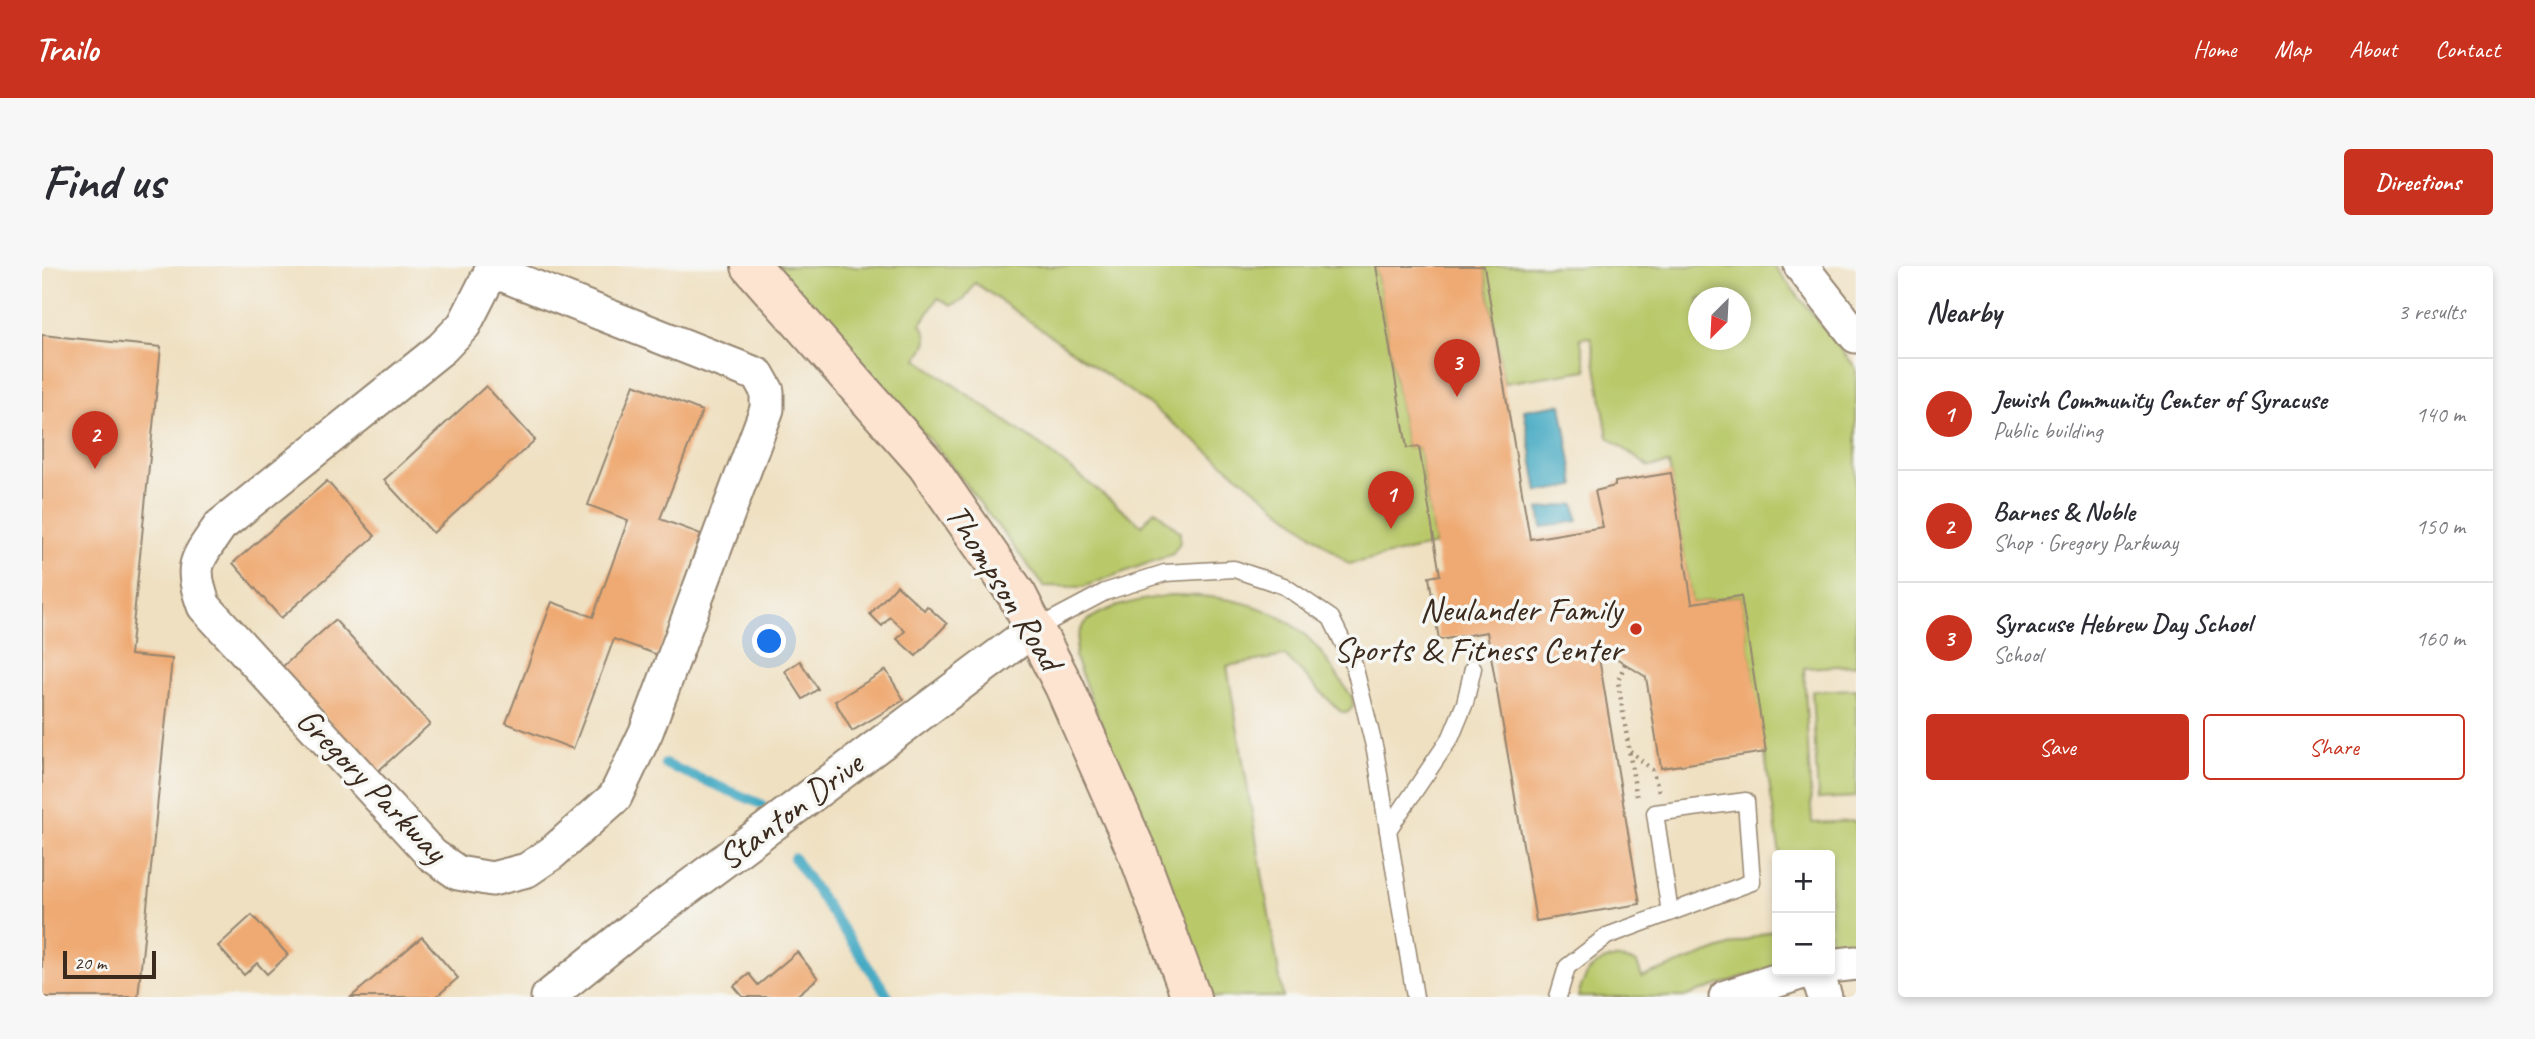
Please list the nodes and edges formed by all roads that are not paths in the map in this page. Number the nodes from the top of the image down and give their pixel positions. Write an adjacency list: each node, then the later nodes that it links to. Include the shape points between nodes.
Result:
1 (751, 266): 5 (street, Thompson Road, via 926,464 1017,595)
2 (1801, 266): 4 (street)
3 (493, 268): 3 (street, Gregory Parkway, via 464,325 442,348 220,526 200,556 195,580 204,606 432,855 458,873 492,879 527,870 615,797 646,732 767,409 767,391 758,376)
4 (1856, 336)
5 (1034, 629): 7 (lane, via 1105,592 1165,573 1234,569 1283,586 1331,618 1354,665); 13 (street, Stanton Drive); 14 (street, Thompson Road, via 1140,859)
6 (1473, 668): 7 (lane, via 1451,737)
7 (1388, 830): 15 (lane)
8 (1670, 913): 8 (lane, via 1752,882 1746,801 1655,813); 16 (lane, via 1607,936 1567,967)
9 (1856, 963): 10 (street)
10 (1835, 965)
11 (1790, 976): 17 (street)
12 (1818, 976): 18 (street)
13 (548, 997)
14 (1191, 997)
15 (1415, 997)
16 (1558, 997)
17 (1726, 997)
18 (1825, 997)

